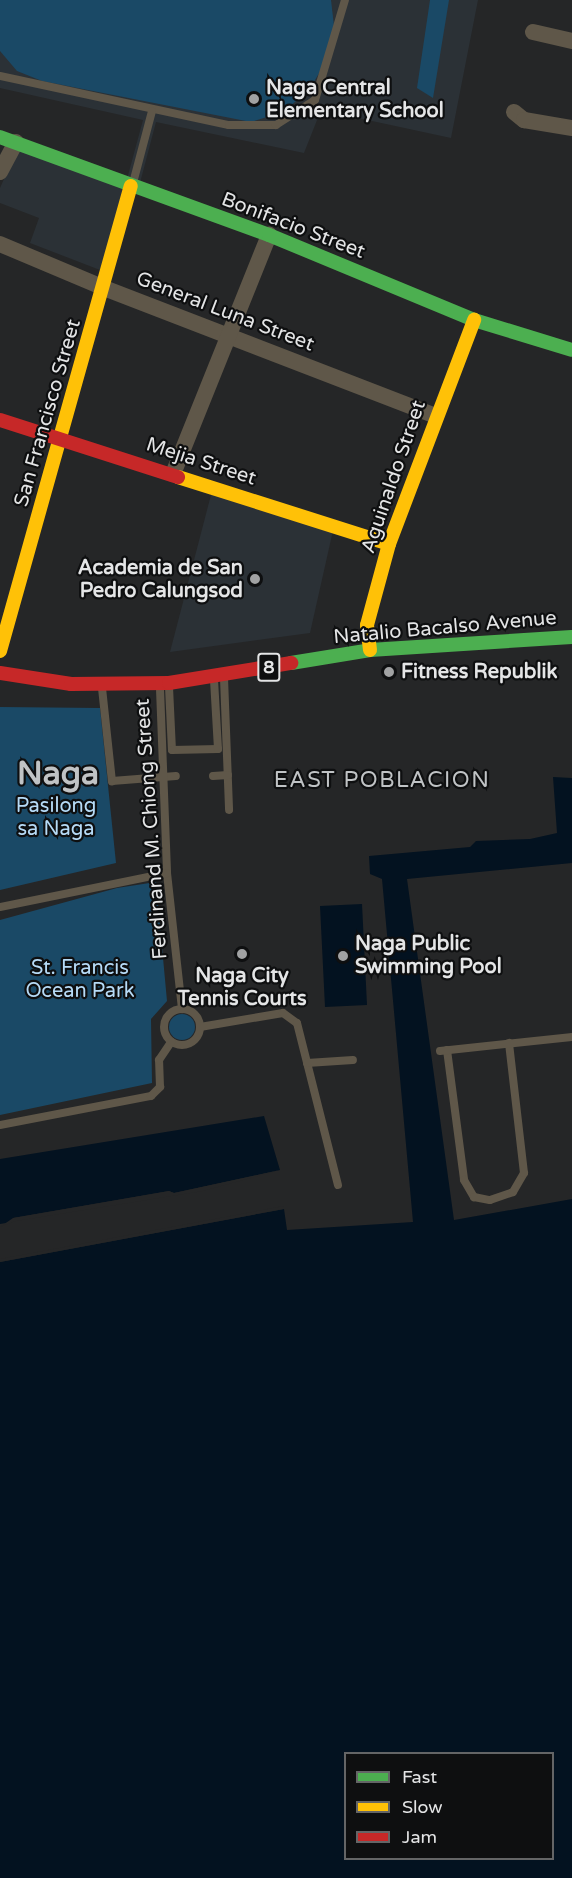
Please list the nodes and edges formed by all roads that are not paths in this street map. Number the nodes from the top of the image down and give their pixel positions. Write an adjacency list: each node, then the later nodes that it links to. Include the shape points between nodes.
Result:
1 (345, 0): 5 (lane, via 315,100 276,125 229,125)
2 (533, 32): 3 (street)
3 (572, 41)
4 (0, 76): 5 (lane)
5 (152, 111): 10 (lane)
6 (513, 112): 7 (street, via 524,120)
7 (572, 128)
8 (8, 140): 9 (street); 10 (main road, Bonifacio Street)
9 (0, 172)
10 (131, 186): 11 (main road, Bonifacio Street); 13 (main road, San Francisco Street)
11 (269, 235): 14 (main road, Bonifacio Street); 15 (street)
12 (0, 243): 13 (street, General Luna Street)
13 (104, 288): 15 (street, General Luna Street); 19 (main road, San Francisco Street)
14 (474, 320): 16 (main road, Bonifacio Street); 17 (main road, Aguinaldo Street)
15 (229, 335): 17 (street, General Luna Street); 20 (street)
16 (572, 350)
17 (436, 416): 21 (main road, Aguinaldo Street)
18 (0, 420): 19 (main road, Mejia Street)
19 (61, 437): 20 (main road, Mejia Street); 24 (main road, San Francisco Street)
20 (173, 474): 21 (main road, Mejia Street)
21 (389, 544): 23 (main road, Aguinaldo Street, via 367,625)
22 (572, 637): 23 (main road, Natalio Bacalso Avenue / 8)
23 (370, 650): 26 (main road, Natalio Bacalso Avenue / 8)
24 (0, 651)
25 (0, 673): 28 (main road, Natalio Bacalso Avenue / 8)
26 (219, 675): 27 (main road, Natalio Bacalso Avenue / 8); 27 (lane, via 218,749 172,750); 29 (lane)
27 (164, 683): 28 (main road, Natalio Bacalso Avenue / 8); 32 (lane, Ferdinand M. Chiong Street)
28 (102, 685): 32 (lane, via 112,781)
29 (228, 775): 31 (lane); 33 (lane)
30 (176, 776): 32 (lane)
31 (213, 776)
32 (161, 777): 34 (lane, Ferdinand M. Chiong Street)
33 (229, 810)
34 (167, 873): 35 (lane); 36 (lane, Ferdinand M. Chiong Street)
35 (0, 907)
36 (182, 1009): 37 (lane, via 192,1012); 39 (lane, via 171,1012 164,1022 164,1033)
37 (200, 1027): 39 (lane, via 196,1038 187,1045); 42 (lane, via 283,1013 297,1023)
38 (572, 1036): 40 (lane)
39 (171, 1042): 43 (lane, via 159,1060 160,1087 151,1096)
40 (509, 1043): 40 (lane, via 525,1173 513,1192 490,1200 474,1197 464,1180 444,1051)
41 (353, 1060): 42 (lane)
42 (307, 1063): 44 (lane)
43 (0, 1125)
44 (338, 1185)

